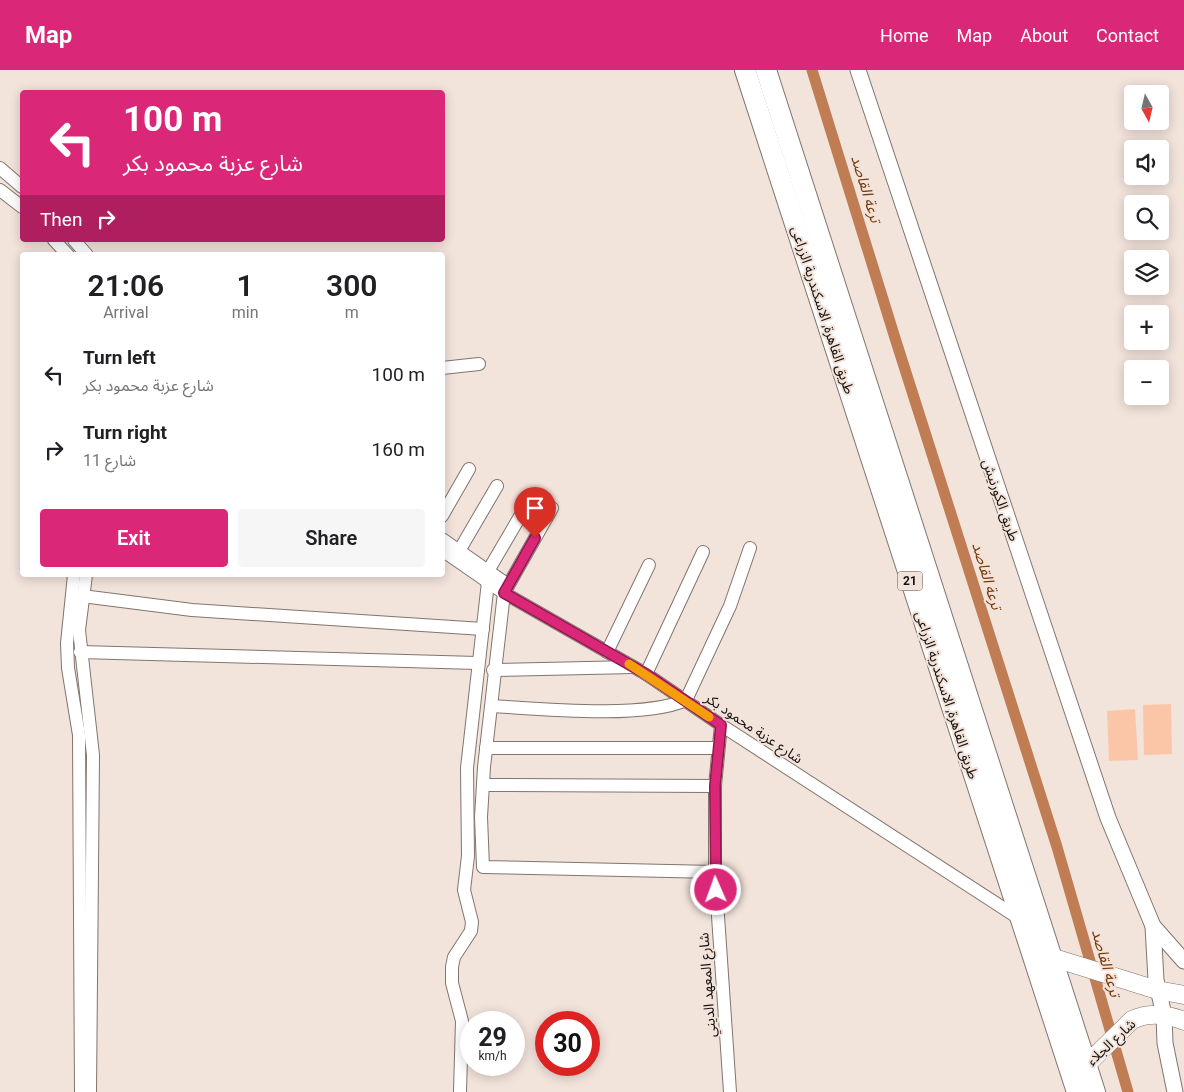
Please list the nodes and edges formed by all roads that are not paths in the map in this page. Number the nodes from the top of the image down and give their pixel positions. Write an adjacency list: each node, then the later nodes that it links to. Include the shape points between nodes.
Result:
1 (745, 70): 4 (highway, طريق القاهرة, الاسكندرية الزراعى / 21)
2 (766, 70): 4 (highway, طريق القاهرة, الاسكندرية الزراعى / 21)
3 (858, 70): 49 (street, طريق الكورنيش, via 1095,781)
4 (765, 100): 6 (highway, طريق القاهرة, الاسكندرية الزراعى / 21); 7 (highway, طريق القاهرة, الاسكندرية الزراعى / 21)
5 (0, 168): 8 (street)
6 (801, 176): 7 (highway); 50 (highway, طريق القاهرة, الاسكندرية الزراعى / 21)
7 (781, 182): 48 (highway, طريق القاهرة, الاسكندرية الزراعى / 21)
8 (20, 185)
9 (0, 190): 10 (street)
10 (20, 205)
11 (56, 242): 13 (street)
12 (76, 242): 14 (street)
13 (65, 252)
14 (85, 252)
15 (480, 364): 16 (street)
16 (445, 368)
17 (469, 470): 21 (street)
18 (496, 486): 24 (street)
19 (532, 496): 30 (street)
20 (552, 508): 31 (street)
21 (445, 511)
22 (445, 541): 24 (street, شارع عزبة محمود بكر)
23 (750, 548): 40 (street, via 730,606)
24 (459, 551): 30 (street, شارع عزبة محمود بكر)
25 (445, 552): 30 (street, شارع عزبة محمود بكر)
26 (703, 552): 39 (street)
27 (650, 565): 35 (street)
28 (74, 577): 57 (street, via 67,643 79,735)
29 (86, 577): 32 (street)
30 (488, 577): 31 (street, شارع عزبة محمود بكر); 33 (street)
31 (506, 589): 35 (street, شارع عزبة محمود بكر); 38 (street)
32 (82, 596): 33 (street, via 192,610); 34 (street)
33 (483, 630): 36 (street)
34 (80, 652): 36 (street); 58 (street, via 92,755)
35 (607, 652): 37 (street, شارع عزبة محمود بكر)
36 (477, 663): 59 (street, via 476,702 467,768 468,856 464,890 472,922 469,937 454,957 452,967 452,983 462,1021)
37 (633, 666): 38 (street); 39 (street, شارع عزبة محمود بكر)
38 (493, 670): 41 (street)
39 (646, 674): 40 (street, شارع عزبة محمود بكر)
40 (686, 700): 41 (street, via 663,707 624,709); 42 (street, شارع عزبة محمود بكر)
41 (492, 706): 43 (street)
42 (721, 725): 44 (street, شارع المعهد الديني); 48 (street, شارع عزبة محمود بكر)
43 (486, 748): 44 (street); 45 (street)
44 (717, 748): 46 (street, شارع المعهد الديني)
45 (482, 785): 46 (street); 47 (street, via 482,864 486,869)
46 (715, 786): 47 (street, شارع المعهد الديني)
47 (715, 872): 60 (street, شارع المعهد الديني)
48 (1020, 919): 56 (highway, طريق القاهرة, الاسكندرية الزراعى / 21)
49 (1153, 926): 51 (street, طريق الكورنيش); 52 (street, طريق الكورنيش)
50 (1059, 959): 52 (main road); 56 (highway, طريق القاهرة, الاسكندرية الزراعى / 21)
51 (1184, 961)
52 (1157, 990): 53 (main road); 54 (street, طريق الكورنيش)
53 (1184, 995)
54 (1164, 1015): 55 (main road, شارع الجلاء); 56 (main road, شارع الجلاء, via 1132,1020); 62 (street, طريق الكورنيش, via 1165,1043)
55 (1184, 1021)
56 (1083, 1073): 61 (highway, طريق القاهرة, الاسكندرية الزراعى / 21)
57 (81, 1092)
58 (90, 1092)
59 (460, 1092)
60 (730, 1092)
61 (1095, 1092)
62 (1175, 1092)

